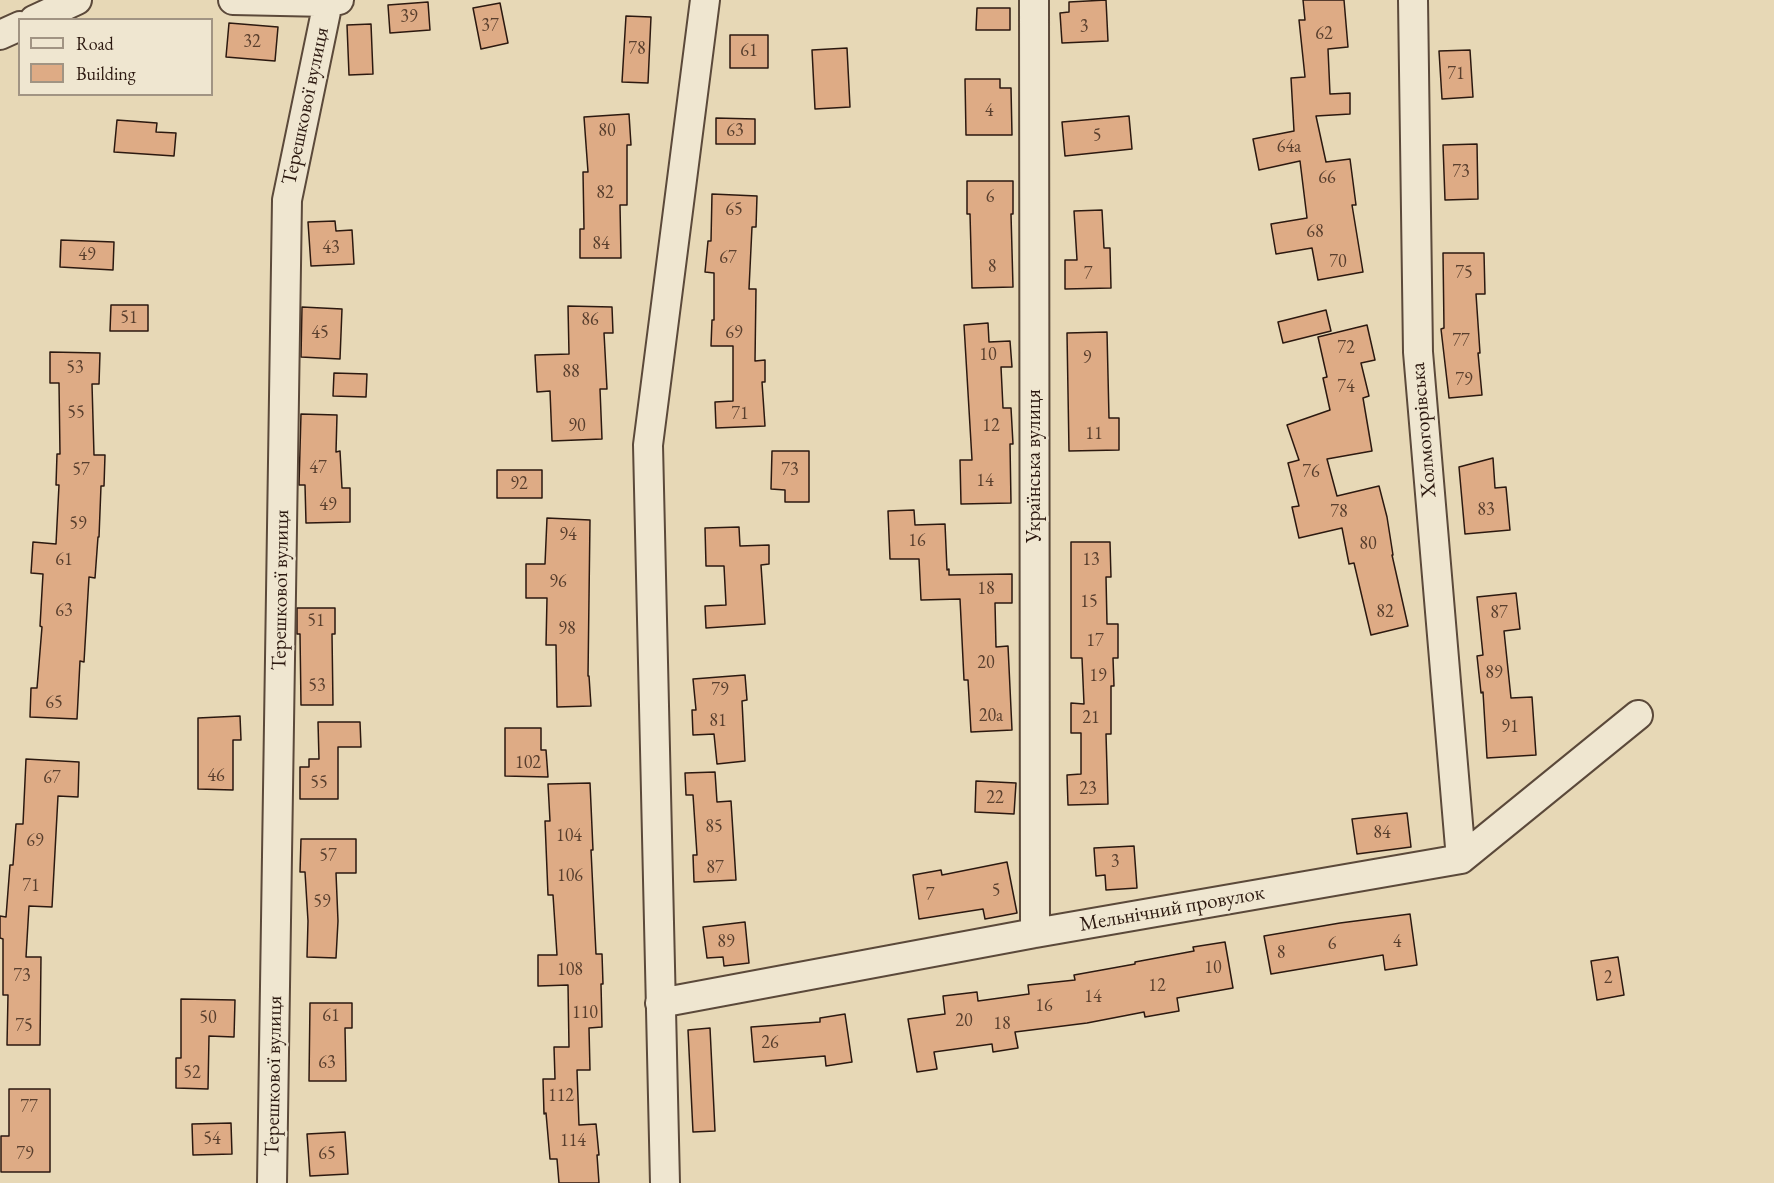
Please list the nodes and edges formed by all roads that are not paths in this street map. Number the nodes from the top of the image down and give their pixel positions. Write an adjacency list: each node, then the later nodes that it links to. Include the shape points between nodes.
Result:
1 (77, 0): 7 (street)
2 (233, 0): 6 (street)
3 (705, 0): 13 (street, via 648,445)
4 (1034, 0): 12 (street, Українська вулиця)
5 (1413, 0): 11 (street, Холмогорівська, via 1418,352)
6 (333, 1): 14 (street, Терешкової вулиця, via 287,200)
7 (38, 18)
8 (18, 27): 9 (street)
9 (0, 35)
10 (1638, 716): 11 (street, Мельнiчний провулок)
11 (1461, 859): 12 (street, Мельнiчний провулок)
12 (1035, 933): 13 (street, Мельнiчний провулок)
13 (660, 1003): 15 (street)
14 (272, 1183)
15 (664, 1183)

